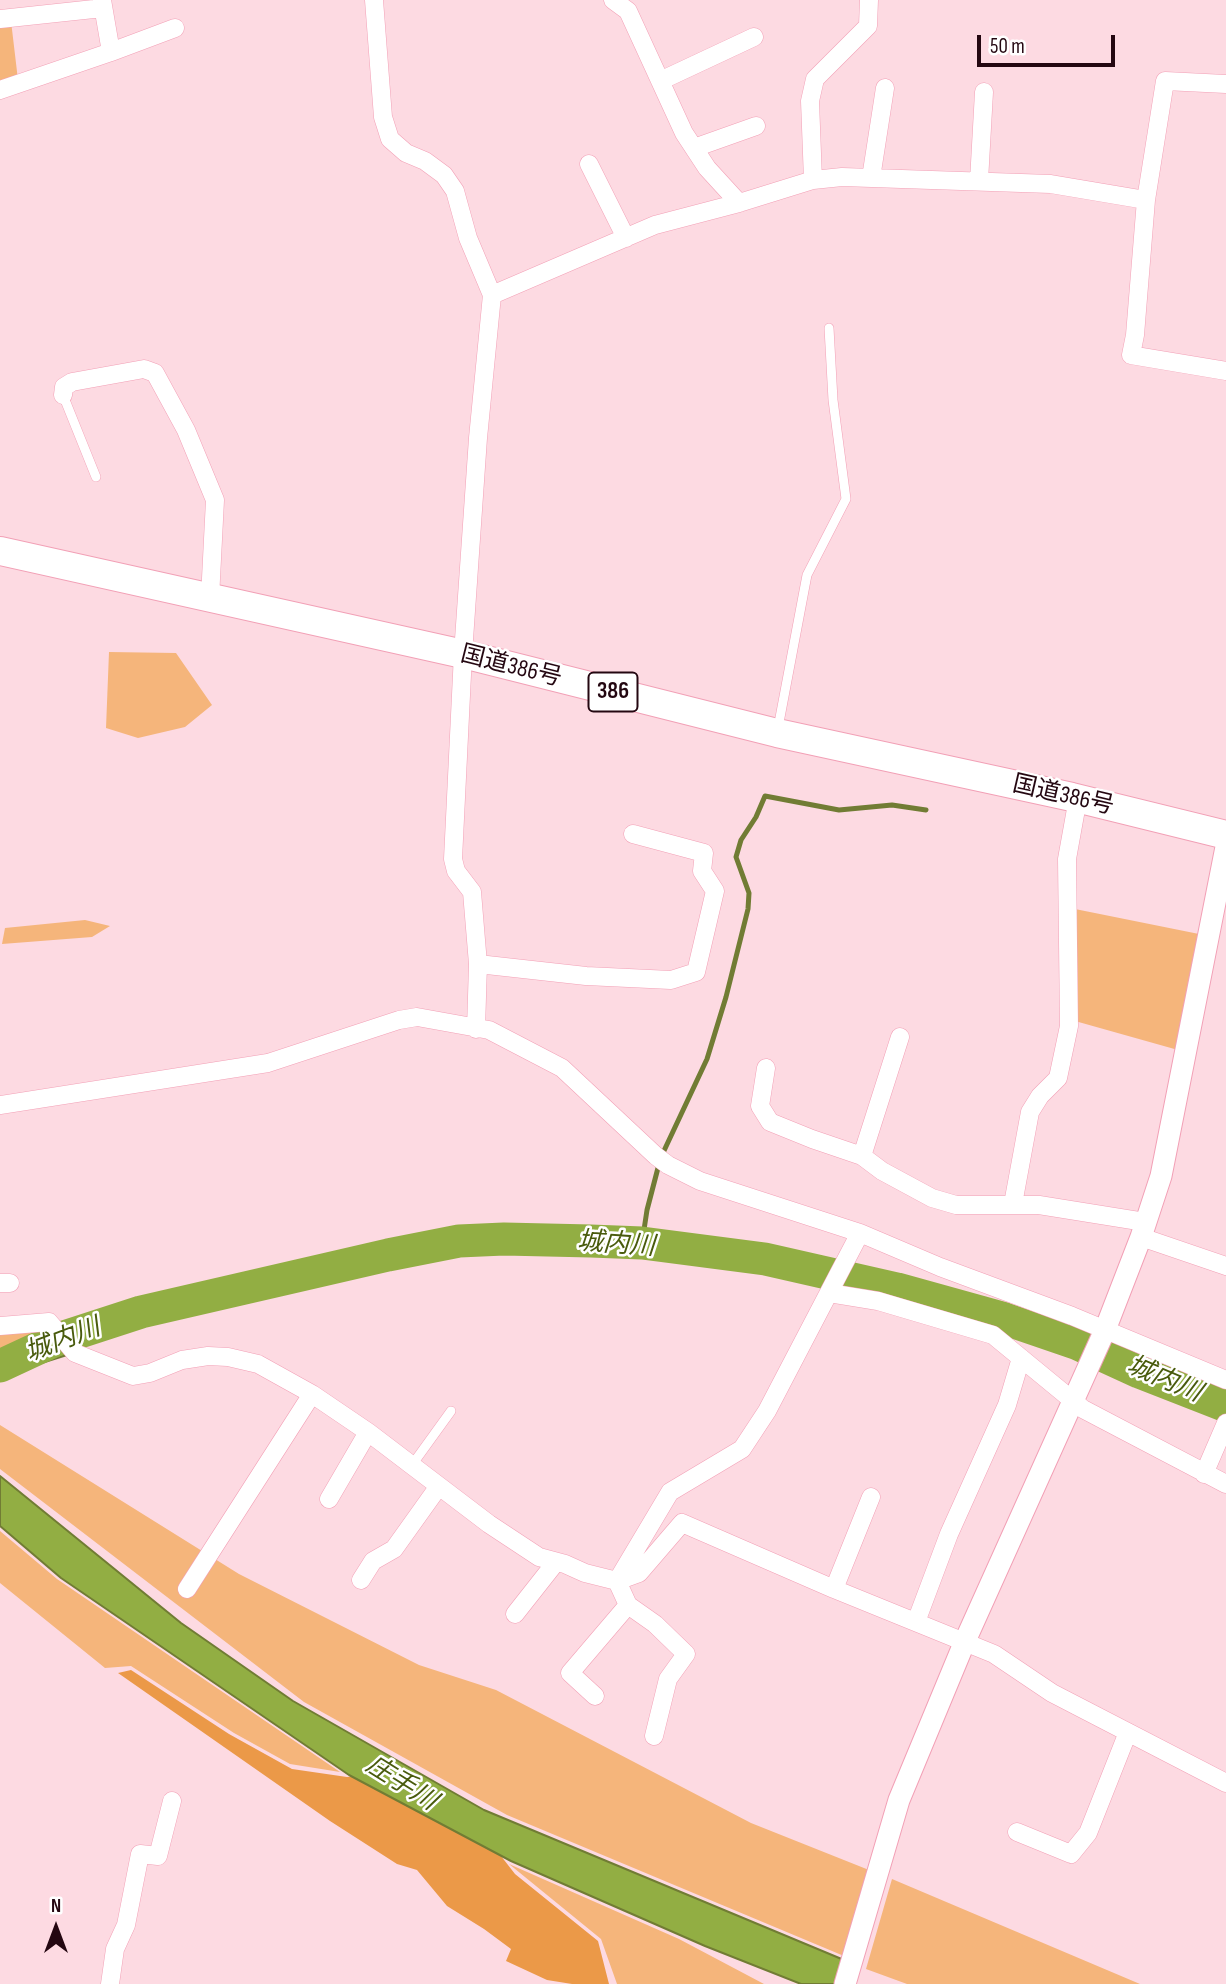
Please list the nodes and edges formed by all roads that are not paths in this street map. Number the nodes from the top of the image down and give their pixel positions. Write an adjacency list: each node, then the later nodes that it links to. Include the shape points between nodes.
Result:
1 (374, 0): 23 (street, via 383,117 390,139 444,175 455,191 468,238)
2 (613, 0): 9 (street, via 628,11)
3 (869, 0): 18 (street, via 868,26 815,79 810,101)
4 (102, 4): 5 (street); 8 (street)
5 (0, 19)
6 (175, 29): 8 (street)
7 (754, 37): 9 (street)
8 (111, 52): 12 (street)
9 (660, 81): 15 (street)
10 (1226, 84): 20 (street, via 1165,81)
11 (884, 88): 17 (street)
12 (0, 90)
13 (984, 92): 19 (street)
14 (756, 126): 15 (street)
15 (694, 148): 21 (street)
16 (589, 164): 22 (street)
17 (871, 178): 18 (street); 19 (street)
18 (813, 180): 21 (street)
19 (979, 181): 20 (street, via 1051,184)
20 (1146, 200): 25 (street, via 1131,355)
21 (739, 203): 22 (street, via 655,225)
22 (626, 238): 23 (street)
23 (492, 295): 30 (street)
24 (829, 328): 31 (lane, via 846,499 807,576)
25 (1226, 371)
26 (63, 395): 27 (lane); 29 (street, via 64,387 72,382 145,369 155,373 186,430 215,500)
27 (96, 477)
28 (0, 551): 29 (highway, 国道386号 / 386)
29 (210, 598): 30 (highway, 国道386号 / 386)
30 (463, 654): 31 (highway, 国道386号 / 386); 36 (street, via 455,865 472,892)
31 (777, 733): 32 (highway, 国道386号 / 386)
32 (1078, 798): 34 (highway, 国道386号 / 386); 42 (street, via 1067,859 1069,1027 1058,1077 1030,1112)
33 (634, 834): 36 (street, via 704,852 702,871 715,891 696,972 671,980)
34 (1226, 835)
35 (1226, 847): 43 (street, via 1161,1176)
36 (478, 964): 37 (street)
37 (476, 1029): 40 (street, via 416,1017 268,1063); 44 (street, via 489,1030 562,1068 662,1161 700,1181)
38 (900, 1037): 41 (street)
39 (766, 1068): 41 (street, via 760,1106 769,1122)
40 (0, 1105)
41 (862, 1156): 42 (street, via 932,1198 956,1205)
42 (1013, 1204): 43 (street, via 1039,1205)
43 (1143, 1230): 45 (street); 48 (street)
44 (860, 1233): 46 (street); 48 (street)
45 (1226, 1266)
46 (830, 1290): 49 (street, via 993,1335); 64 (street, via 742,1449 670,1492)
47 (0, 1326): 51 (street, via 50,1322 75,1353 133,1376 182,1360 228,1357 258,1364)
48 (1105, 1330): 50 (street); 52 (street)
49 (1021, 1358): 52 (street); 69 (street, via 1007,1405 949,1534)
50 (1226, 1380)
51 (312, 1394): 55 (street); 65 (street)
52 (1074, 1400): 57 (street); 70 (street)
53 (451, 1411): 56 (lane)
54 (1226, 1423): 57 (street)
55 (368, 1432): 56 (street); 61 (street)
56 (412, 1465): 59 (street)
57 (1204, 1474): 58 (street)
58 (1226, 1484)
59 (439, 1486): 62 (street, via 539,1557); 63 (street, via 394,1549 373,1561)
60 (871, 1497): 66 (street)
61 (329, 1499)
62 (556, 1562): 64 (street); 68 (street)
63 (361, 1580)
64 (617, 1581): 66 (street, via 639,1573 682,1523); 67 (street)
65 (187, 1589)
66 (834, 1589): 69 (street)
67 (628, 1605): 71 (street, via 570,1673); 73 (street, via 686,1654 668,1679)
68 (515, 1614)
69 (916, 1622): 70 (street)
70 (965, 1641): 72 (street); 78 (street, via 899,1800)
71 (595, 1696)
72 (1128, 1732): 74 (street); 76 (street, via 1088,1833 1071,1854)
73 (654, 1736)
74 (1226, 1783)
75 (172, 1801): 77 (street, via 158,1856 140,1854)
76 (1017, 1832)
77 (110, 1984)
78 (845, 1984)

